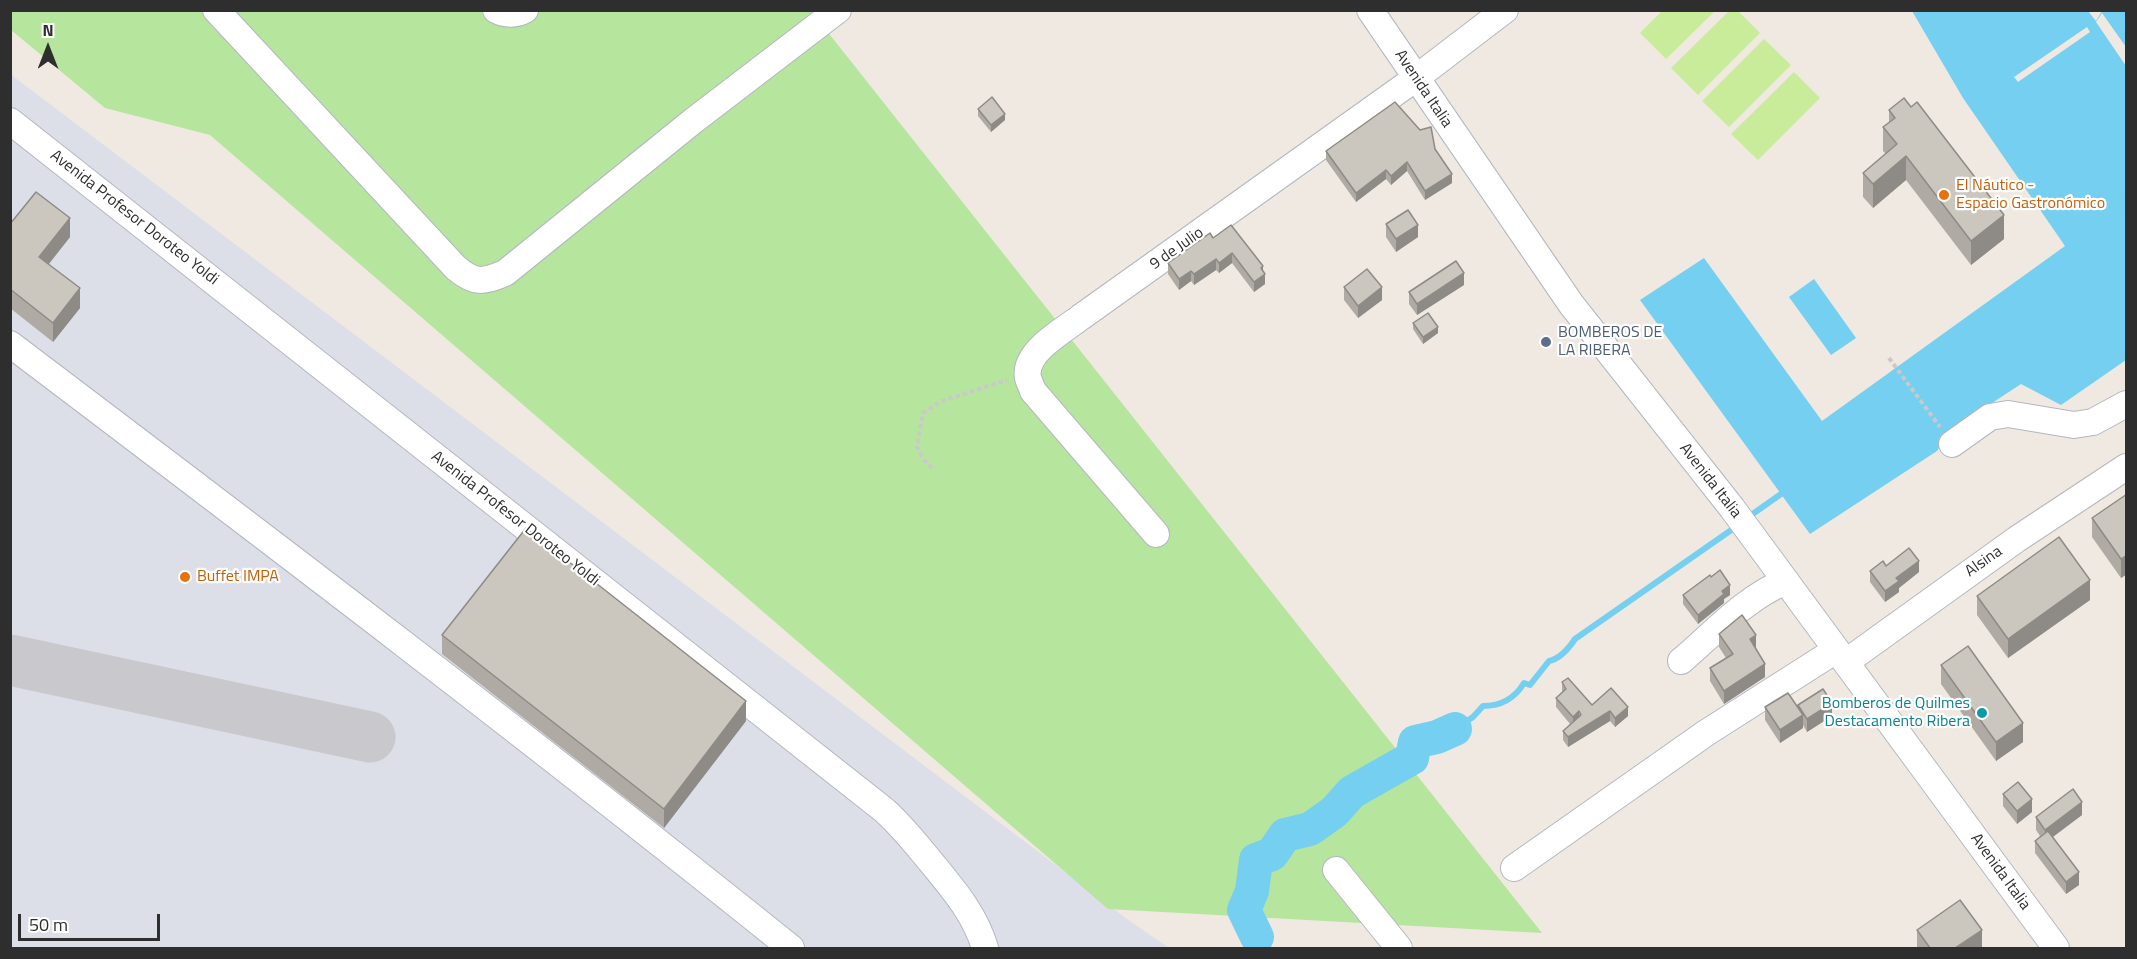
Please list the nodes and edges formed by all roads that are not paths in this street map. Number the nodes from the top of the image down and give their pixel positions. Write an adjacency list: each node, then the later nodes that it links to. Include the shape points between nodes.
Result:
1 (216, 10): 4 (street, via 456,268 469,279 486,281 505,273)
2 (496, 10): 3 (street, via 502,14)
3 (525, 10)
4 (838, 10)
5 (1370, 10): 7 (street, Avenida Italia)
6 (1505, 10): 7 (street, 9 de Julio)
7 (1416, 78): 13 (street, 9 de Julio, via 1072,324 1035,352 1029,362 1033,391); 14 (street, Avenida Italia, via 1571,304)
8 (10, 121): 20 (street, Avenida Profesor Doroteo Yoldi, via 884,810 902,826 964,903)
9 (10, 344): 19 (street, via 248,524)
10 (2127, 404): 11 (street, via 2093,422 2074,425 2008,414 1990,417)
11 (1946, 436)
12 (2127, 467): 15 (street, Alsina)
13 (1156, 534)
14 (1786, 581): 15 (street, Avenida Italia); 16 (street, via 1767,589)
15 (1841, 656): 17 (street, Alsina, via 1706,733); 22 (street, Avenida Italia)
16 (1681, 661)
17 (1514, 868)
18 (1336, 870): 21 (street)
19 (791, 948)
20 (985, 948)
21 (1399, 948)
22 (2056, 948)

